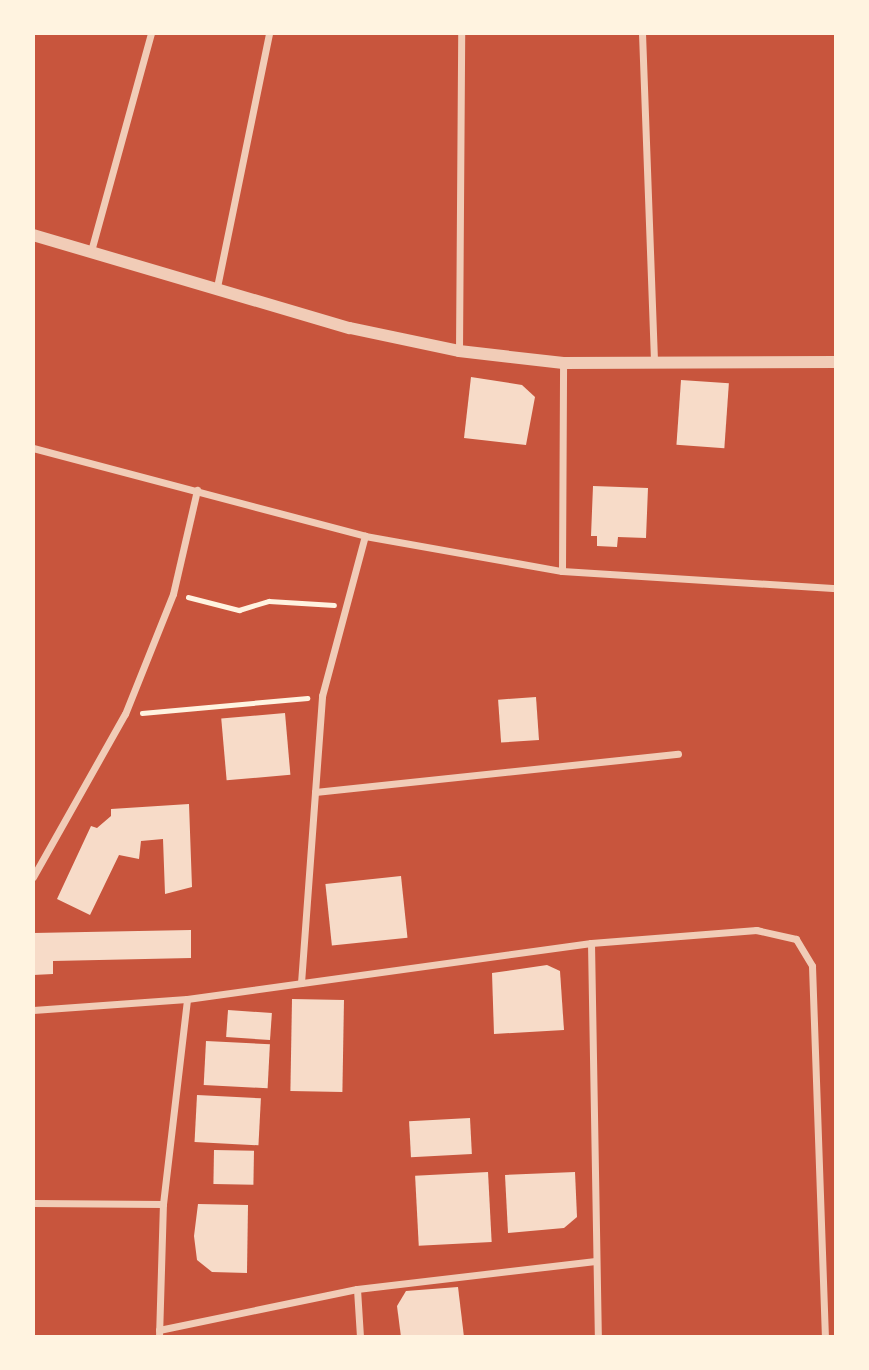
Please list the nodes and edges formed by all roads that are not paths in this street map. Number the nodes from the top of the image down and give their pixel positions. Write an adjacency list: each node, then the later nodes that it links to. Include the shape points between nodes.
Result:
1 (151, 33): 6 (street)
2 (269, 33): 7 (street)
3 (461, 33): 8 (street)
4 (642, 33): 11 (street)
5 (33, 235): 6 (street)
6 (91, 251): 7 (street)
7 (218, 287): 8 (street, via 350,328)
8 (459, 351): 10 (street)
9 (836, 362): 11 (street)
10 (563, 363): 11 (street); 15 (street)
11 (654, 363)
12 (33, 448): 13 (street)
13 (197, 490): 14 (street); 19 (street, via 173,594 125,715)
14 (365, 536): 15 (street); 18 (street, via 322,696)
15 (562, 571): 16 (street)
16 (836, 588)
17 (678, 754): 18 (street)
18 (315, 792): 21 (street)
19 (33, 877)
20 (591, 943): 21 (street); 26 (street, via 597,1085); 31 (street, via 756,930 796,939 813,966)
21 (301, 983): 22 (street)
22 (187, 999): 23 (street); 25 (street)
23 (33, 1010)
24 (33, 1203): 25 (street)
25 (163, 1204): 28 (street)
26 (595, 1261): 27 (street); 30 (street)
27 (357, 1289): 28 (street); 29 (street)
28 (159, 1333)
29 (360, 1337)
30 (598, 1337)
31 (825, 1337)

